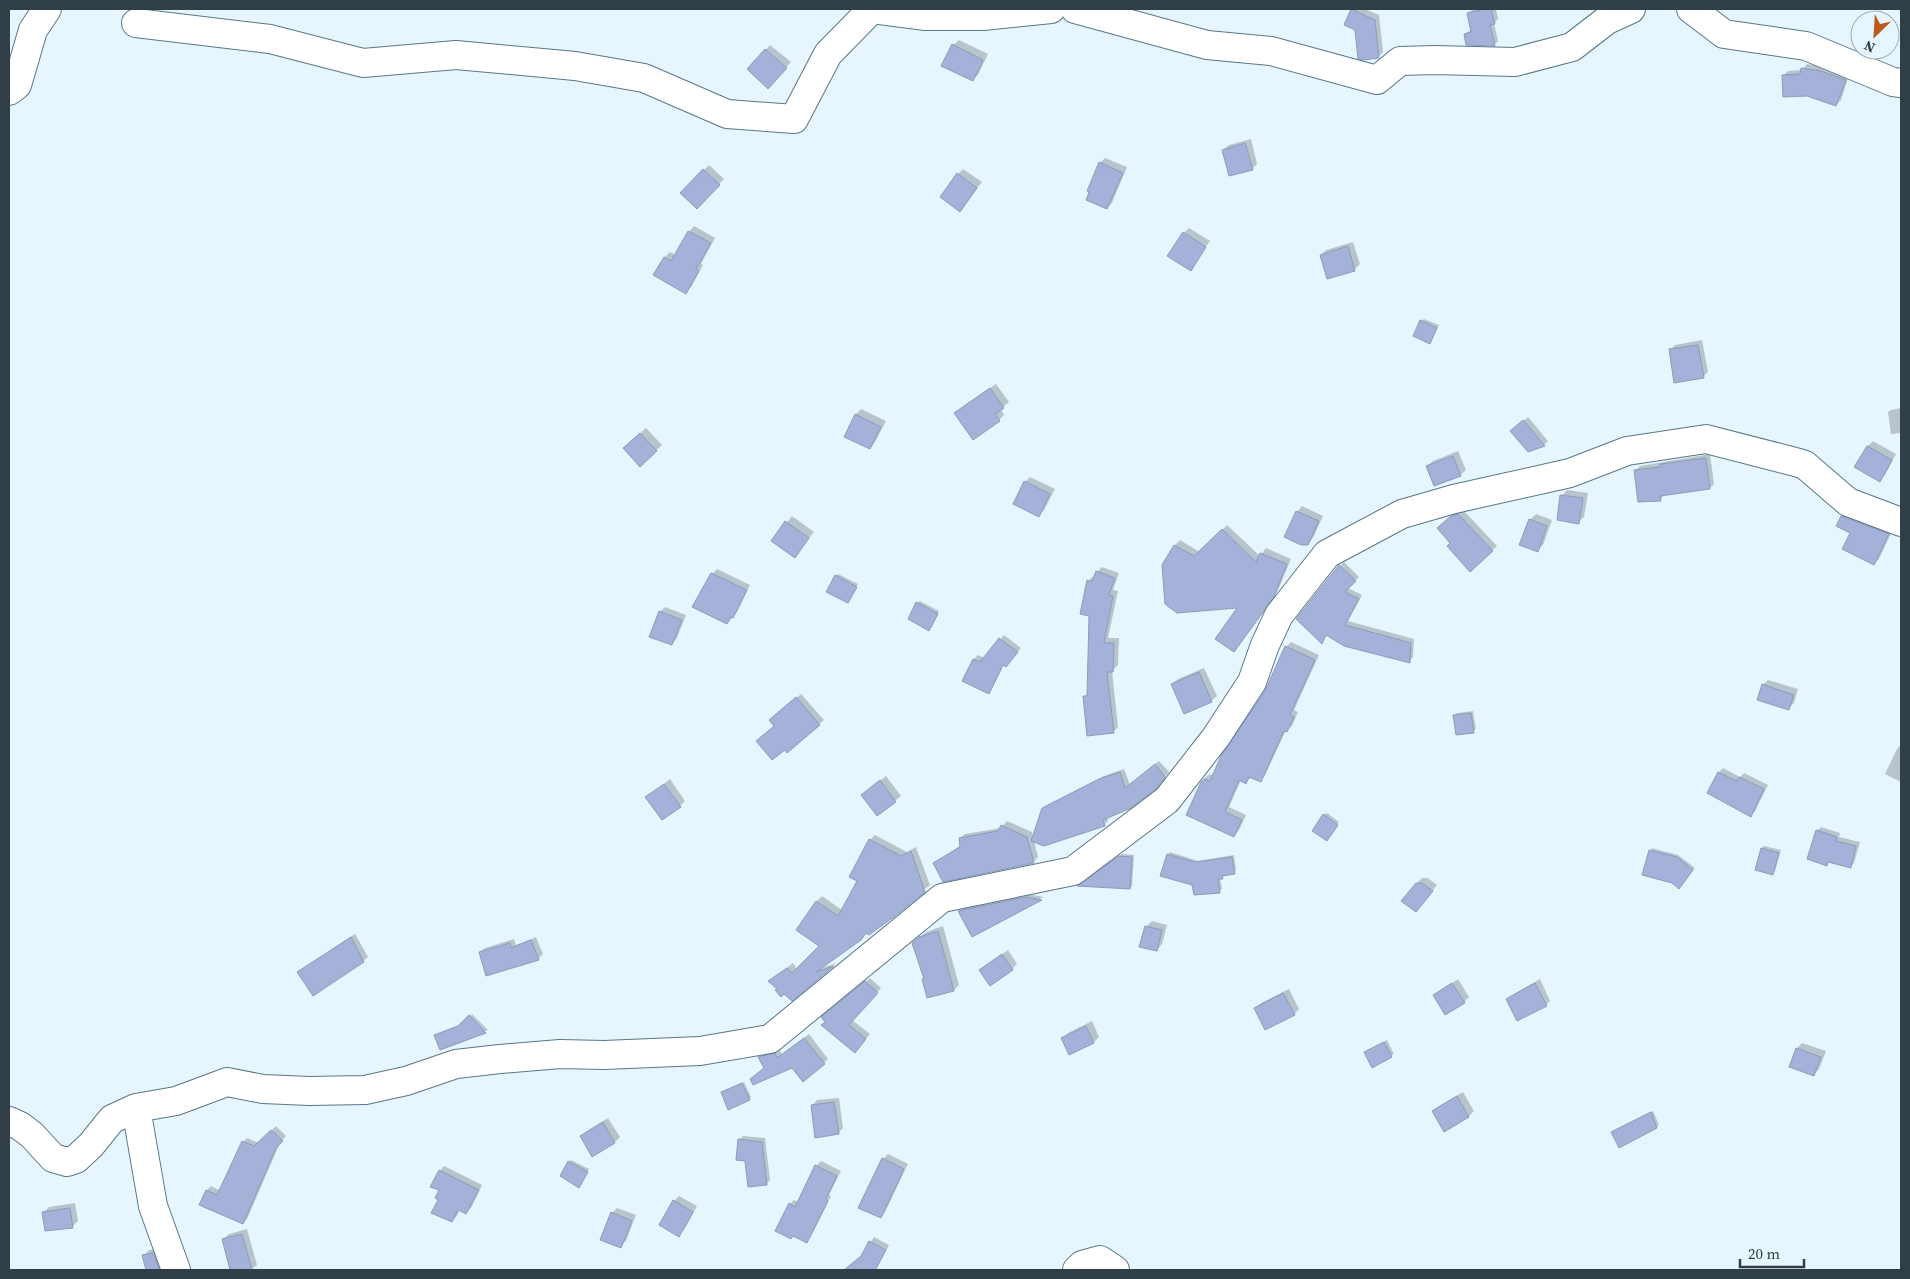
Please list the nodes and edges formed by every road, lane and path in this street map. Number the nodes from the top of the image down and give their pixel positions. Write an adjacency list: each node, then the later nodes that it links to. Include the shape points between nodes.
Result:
1 (47, 9): 8 (street, via 33,30 17,85)
2 (1051, 9): 6 (street, via 983,16 926,16 872,10 828,54 794,119 727,114 644,78 575,66 456,55 363,63 270,39)
3 (1075, 9): 4 (street, via 1207,45 1272,51 1377,80 1400,61 1515,62 1572,47 1607,20)
4 (1631, 9)
5 (1692, 9): 7 (street, via 1724,34 1806,46)
6 (136, 23)
7 (1901, 83)
8 (9, 91)
9 (1901, 522): 10 (street, via 1848,502 1799,463 1706,439 1627,451 1570,473 1402,514 1326,554 1280,615 1252,682 1216,737 1167,800 1073,872 942,898 770,1039 700,1052 604,1056 560,1054 456,1064 366,1090 263,1090 227,1082 176,1101)
10 (136, 1108): 11 (street, via 112,1119 91,1145 76,1159 67,1162 53,1158 32,1135); 12 (street, via 153,1206)
11 (9, 1121)
12 (176, 1270)
13 (1077, 1270): 14 (street, via 1082,1265 1100,1260)
14 (1115, 1270)

